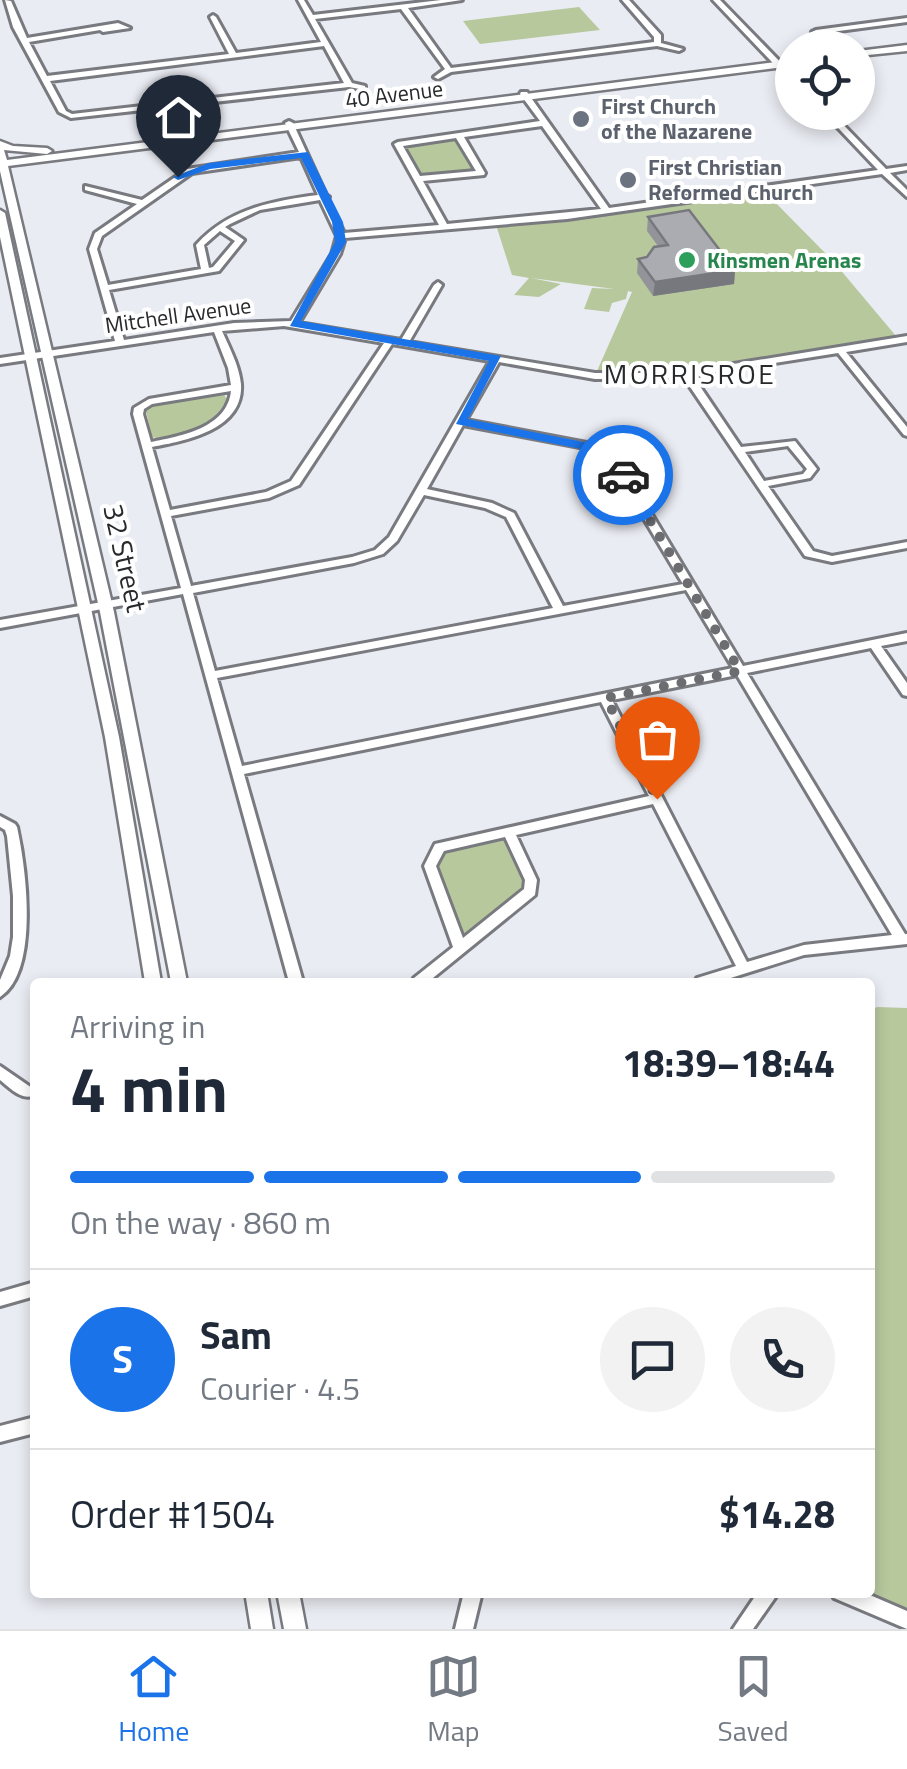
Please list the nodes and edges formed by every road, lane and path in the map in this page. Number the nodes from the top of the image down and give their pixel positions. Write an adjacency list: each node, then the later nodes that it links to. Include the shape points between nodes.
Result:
1 (18, 0): 6 (street)
2 (300, 0): 10 (street)
3 (458, 0): 8 (street)
4 (625, 0): 16 (street)
5 (716, 0): 21 (street)
6 (8, 1): 7 (street); 14 (street)
7 (0, 2)
8 (403, 6): 10 (street); 23 (street)
9 (213, 17): 20 (street)
10 (310, 17): 15 (street)
11 (907, 20): 13 (street)
12 (103, 30): 14 (street)
13 (831, 30)
14 (24, 42): 25 (street)
15 (326, 44): 20 (street); 26 (street)
16 (657, 44): 17 (street); 23 (street)
17 (679, 48)
18 (907, 48): 19 (main road)
19 (875, 52)
20 (233, 55): 25 (street)
21 (775, 60)
22 (775, 65): 28 (main road, 40 Avenue)
23 (449, 70): 24 (street)
24 (438, 77)
25 (46, 79): 26 (street, via 71,116)
26 (349, 85): 27 (street)
27 (362, 88)
28 (525, 96): 29 (street); 30 (main road, 40 Avenue)
29 (544, 124): 32 (street); 42 (street)
30 (290, 125): 33 (street); 34 (main road, 40 Avenue); 34 (main road, 40 Avenue)
31 (844, 130): 36 (street)
32 (458, 134): 37 (street, via 398,144); 37 (street, via 480,173)
33 (304, 154): 40 (street); 41 (street, via 190,171)
34 (1, 156): 57 (main road, 32 Street)
35 (906, 169): 36 (street)
36 (884, 171): 39 (street); 42 (street)
37 (418, 179): 44 (street)
38 (88, 188): 41 (street)
39 (907, 195)
40 (325, 197): 45 (street, via 249,209); 46 (street)
41 (142, 203): 49 (street, via 94,241)
42 (607, 210): 44 (street)
43 (0, 213): 58 (main road, 32 Street)
44 (444, 224): 46 (street)
45 (220, 227): 47 (street, via 199,249); 47 (street, via 240,240 222,265)
46 (341, 236): 50 (street)
47 (206, 272): 49 (street)
48 (438, 284): 54 (street)
49 (104, 288): 55 (street)
50 (294, 324): 51 (street, Mitchell Avenue); 53 (street, Mitchell Avenue)
51 (218, 328): 55 (street, Mitchell Avenue); 62 (street)
52 (907, 339): 56 (street, Mitchell Avenue)
53 (390, 340): 54 (street, Mitchell Avenue); 69 (street, via 295,483 268,496)
54 (404, 342): 59 (street, Mitchell Avenue)
55 (120, 343): 57 (street, Mitchell Avenue)
56 (840, 350): 61 (street, Mitchell Avenue); 64 (street)
57 (48, 354): 58 (street, Mitchell Avenue); 73 (main road, 32 Street)
58 (30, 357): 60 (street, Mitchell Avenue); 74 (main road, 32 Street)
59 (496, 359): 61 (street, Mitchell Avenue, via 605,377); 63 (street)
60 (0, 361)
61 (686, 375): 66 (street)
62 (236, 387): 65 (street, via 208,430); 65 (street, via 142,405 138,414)
63 (461, 422): 68 (street); 71 (street, via 606,453)
64 (907, 433)
65 (148, 446): 69 (street)
66 (738, 450): 67 (street); 67 (street, via 790,443 812,469)
67 (762, 484): 70 (street, via 816,558)
68 (421, 491): 72 (street, via 393,539 372,555); 75 (street, via 510,515)
69 (168, 513): 72 (street)
70 (907, 545)
71 (690, 586): 75 (street); 79 (street)
72 (189, 590): 73 (street); 80 (street)
73 (106, 605): 74 (street); 91 (main road, 32 Street)
74 (84, 609): 76 (street); 90 (main road, 32 Street)
75 (560, 610): 80 (street)
76 (0, 624)
77 (907, 638): 78 (street)
78 (874, 644): 79 (street); 81 (street)
79 (740, 671): 82 (street); 87 (street)
80 (213, 676): 83 (street)
81 (907, 692)
82 (606, 698): 83 (street); 84 (street)
83 (239, 770): 92 (street)
84 (657, 799): 86 (street); 89 (street)
85 (0, 821): 95 (street, via 13,836 20,938 14,970)
86 (508, 831): 88 (street, via 530,891); 88 (street, via 445,844 430,858)
87 (904, 939): 89 (street, via 824,946)
88 (460, 948): 93 (street)
89 (743, 966): 94 (street)
90 (152, 978)
91 (178, 978)
92 (295, 978)
93 (425, 978)
94 (712, 978)
95 (0, 991)
96 (0, 1072): 97 (street)
97 (27, 1092)
98 (30, 1291): 99 (street)
99 (0, 1299)
100 (30, 1426): 101 (street)
101 (0, 1434)
102 (257, 1598): 108 (main road)
103 (289, 1598): 109 (main road)
104 (471, 1598): 110 (street)
105 (765, 1598): 111 (street)
106 (854, 1598): 107 (street)
107 (907, 1620)
108 (262, 1629)
109 (295, 1629)
110 (464, 1629)
111 (742, 1629)

